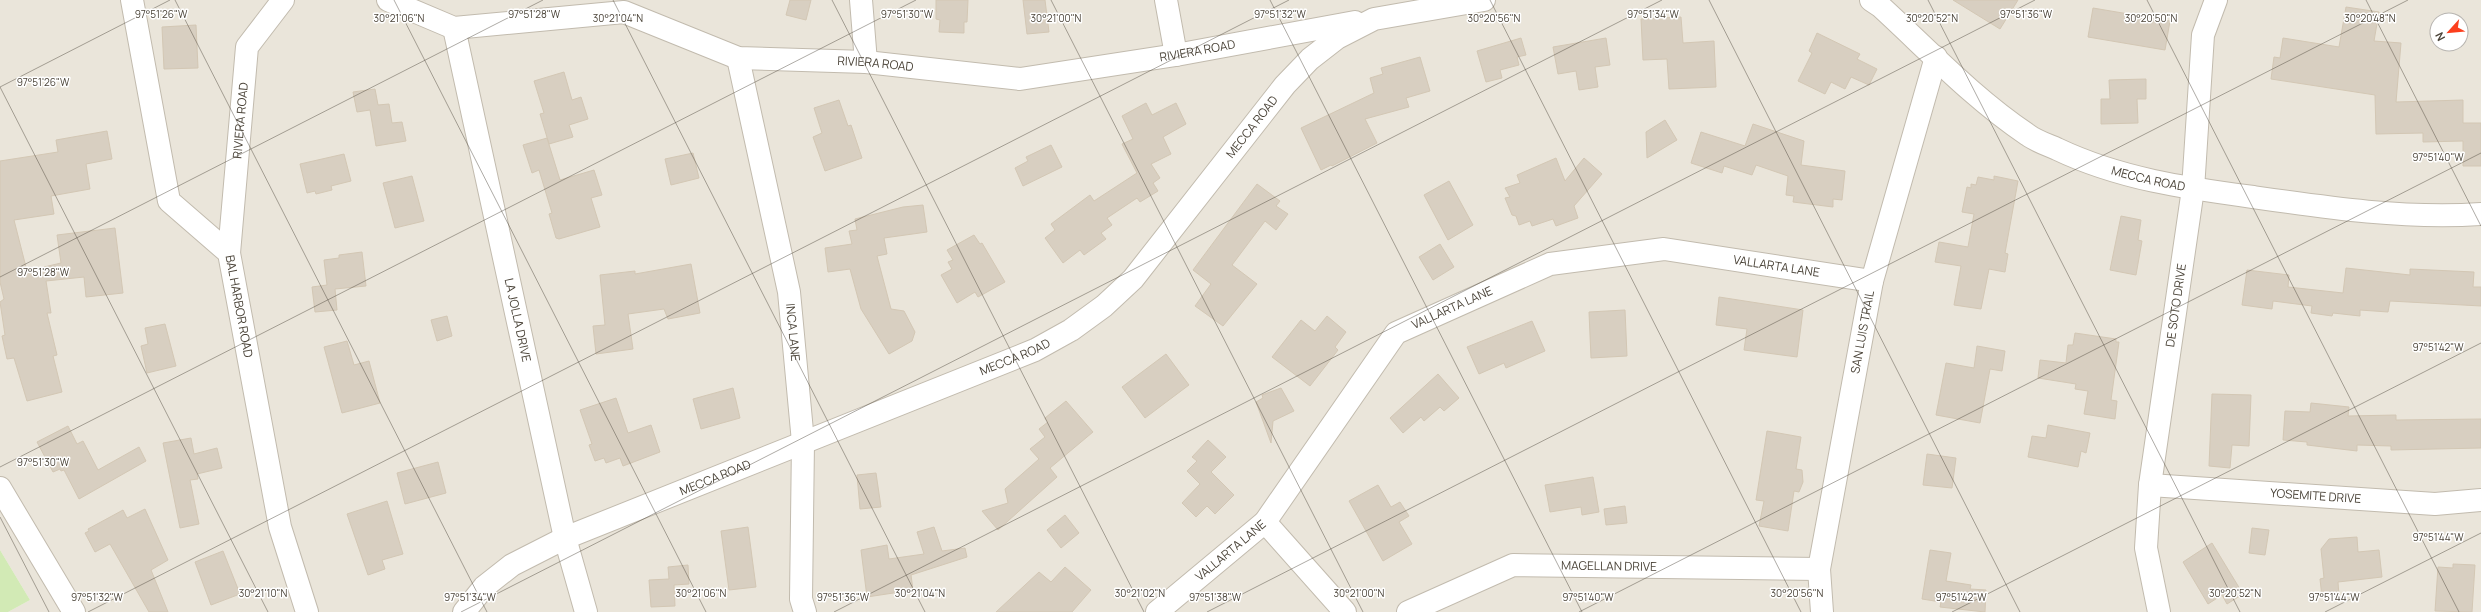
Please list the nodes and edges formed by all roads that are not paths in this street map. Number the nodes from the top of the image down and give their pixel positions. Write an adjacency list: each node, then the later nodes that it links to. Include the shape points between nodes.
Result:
1 (132, 0): 17 (street, BAL HARBOR ROAD, via 169,201)
2 (283, 0): 17 (street, RIVIERA ROAD, via 247,47)
3 (388, 0): 10 (street, RIVIERA ROAD)
4 (861, 0): 14 (street)
5 (1166, 0): 11 (street)
6 (1484, 0): 9 (street, MECCA ROAD)
7 (2216, 0): 15 (street, DE SOTO DRIVE, via 2203,35)
8 (1879, 2): 13 (street, MECCA ROAD)
9 (1374, 19): 11 (street, RIVIERA ROAD); 19 (street, MECCA ROAD, via 1337,38 1310,59 1285,84 1133,279 1104,306 1072,330 1029,353)
10 (454, 28): 12 (street, RIVIERA ROAD, via 624,12); 24 (street, LA JOLLA DRIVE)
11 (1176, 55): 14 (street, RIVIERA ROAD, via 1020,79)
12 (738, 58): 14 (street, RIVIERA ROAD); 19 (street, INCA LANE, via 789,292)
13 (1936, 58): 15 (street, MECCA ROAD, via 1988,106 2029,136 2076,158 2127,176); 18 (street, SAN LUIS TRAIL)
14 (866, 62)
15 (2193, 189): 16 (street, MECCA ROAD, via 2359,213 2450,216); 20 (street, DE SOTO DRIVE)
16 (2481, 214)
17 (229, 253): 27 (street, BAL HARBOR ROAD, via 280,526)
18 (1872, 281): 23 (street, VALLARTA LANE, via 1664,249 1550,264 1396,333); 25 (street, SAN LUIS TRAIL)
19 (803, 442): 24 (street, MECCA ROAD); 30 (street, INCA LANE, via 801,600)
20 (2150, 485): 22 (street, YOSEMITE DRIVE, via 2435,504); 35 (street, DE SOTO DRIVE, via 2146,548)
21 (0, 488): 26 (street)
22 (2481, 500)
23 (1265, 522): 31 (street, VALLARTA LANE); 32 (street)
24 (565, 538): 28 (street, MECCA ROAD, via 512,565 484,587); 29 (street, LA JOLLA DRIVE)
25 (1819, 569): 33 (street, MAGELLAN DRIVE, via 1513,565); 34 (street, SAN LUIS TRAIL)
26 (74, 612)
27 (307, 612)
28 (464, 612)
29 (586, 612)
30 (805, 612)
31 (1157, 612)
32 (1345, 612)
33 (1408, 612)
34 (1822, 612)
35 (2159, 612)

